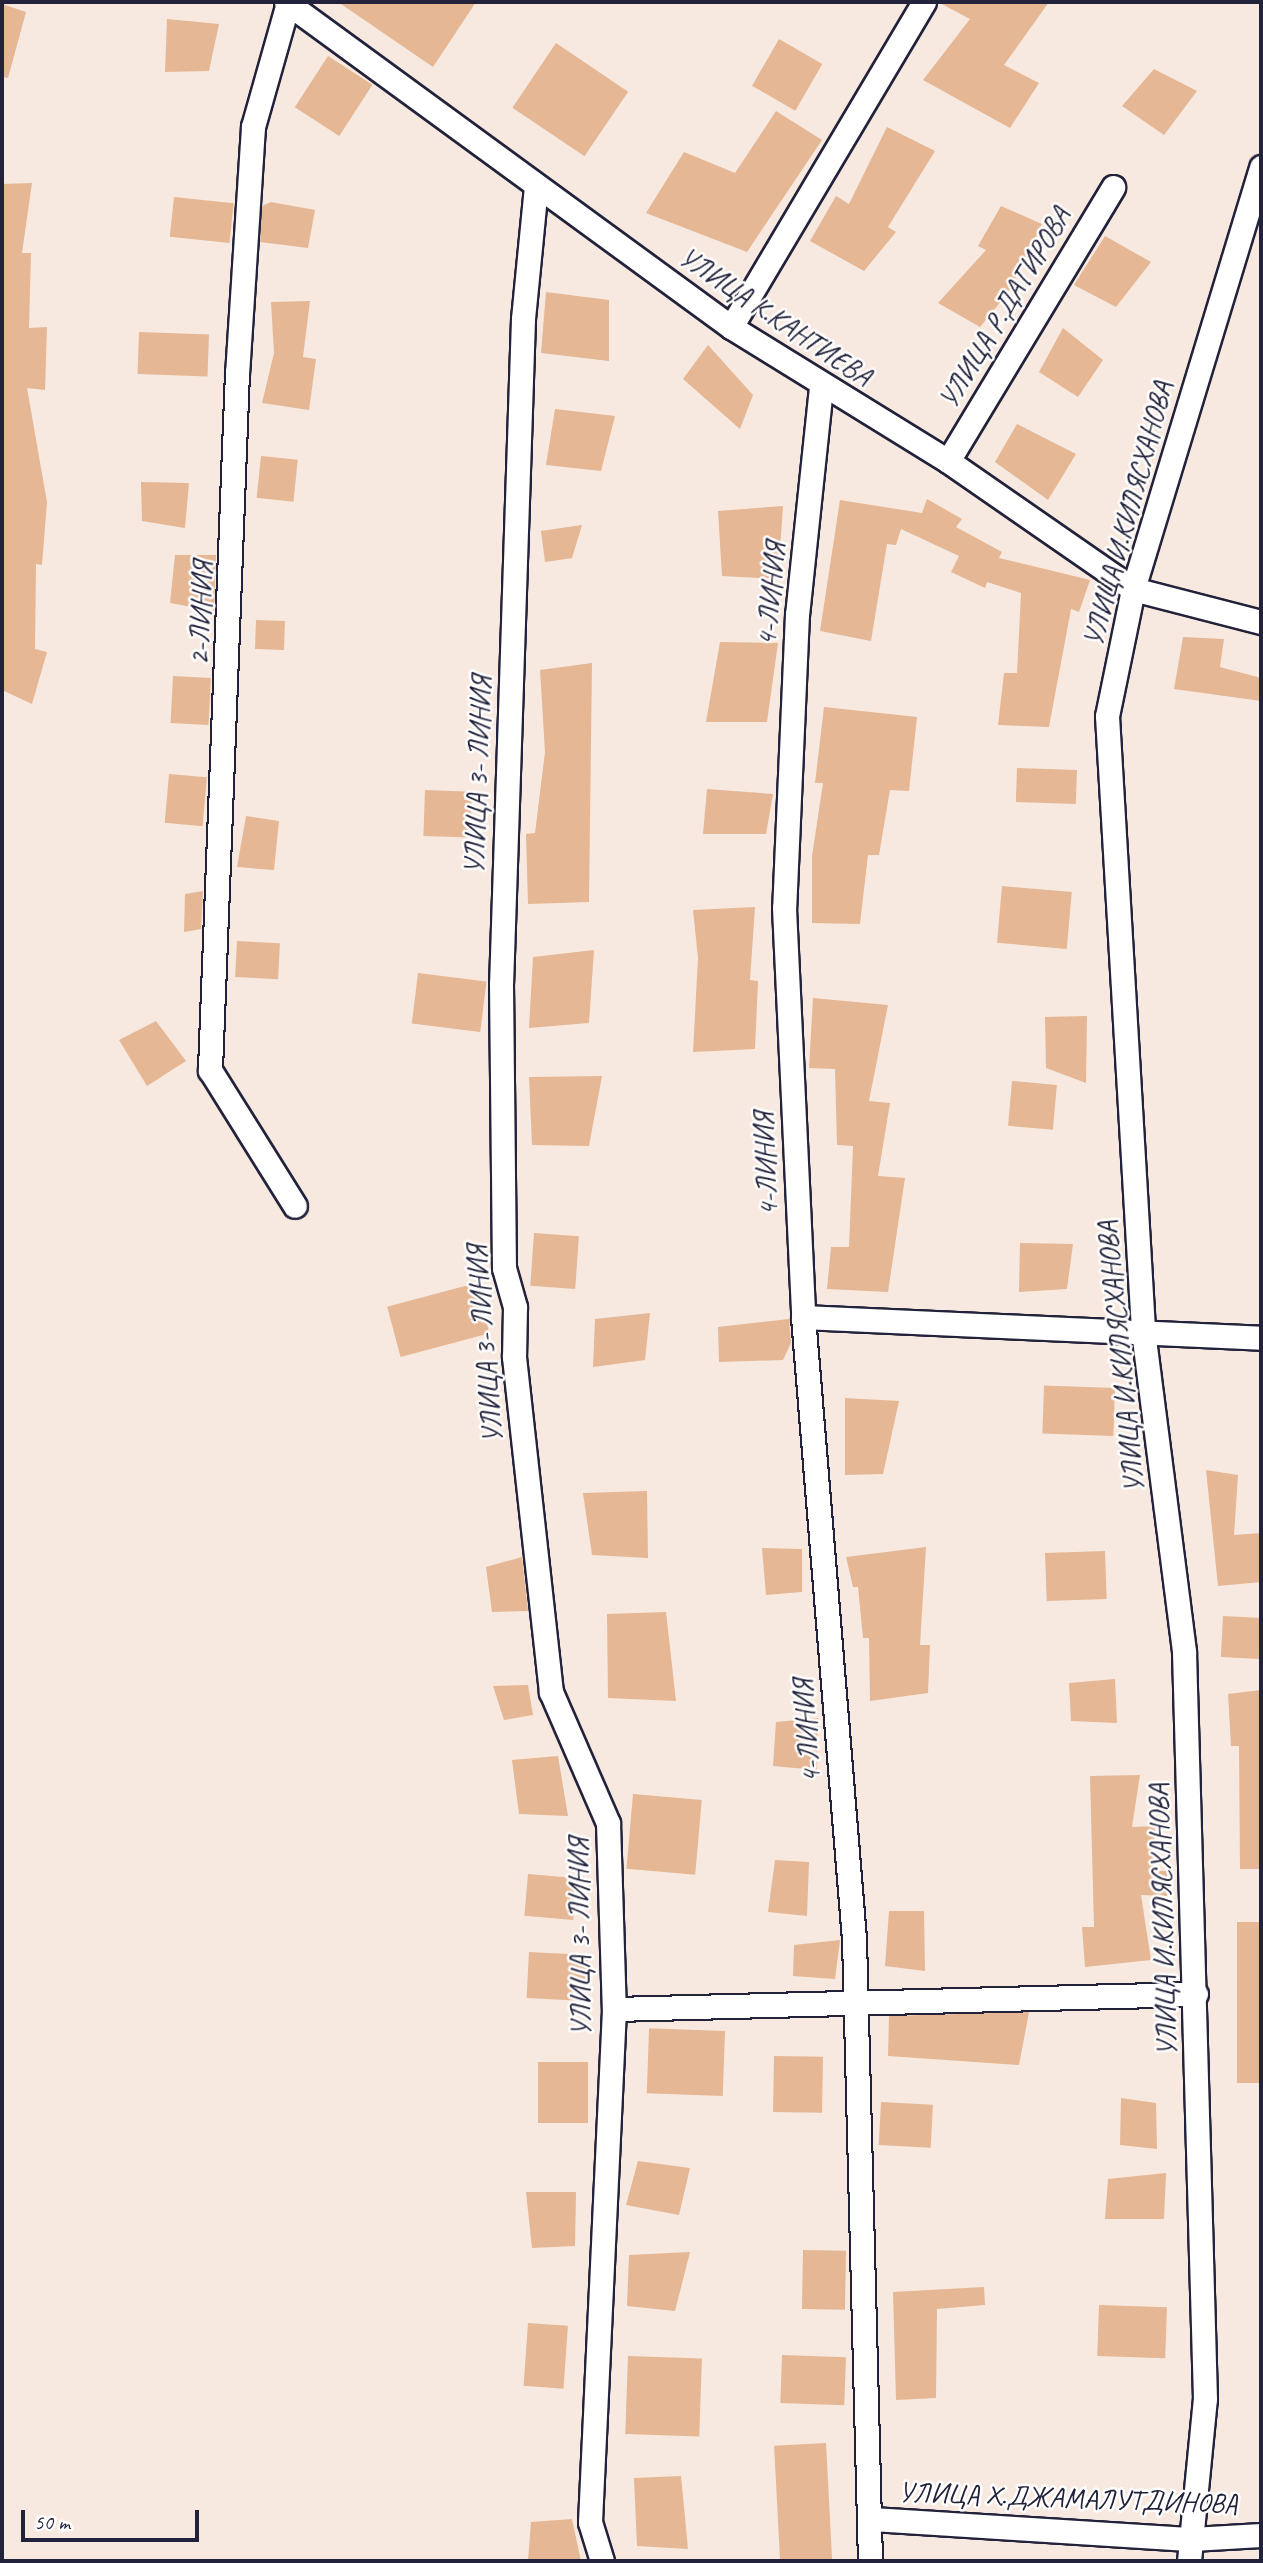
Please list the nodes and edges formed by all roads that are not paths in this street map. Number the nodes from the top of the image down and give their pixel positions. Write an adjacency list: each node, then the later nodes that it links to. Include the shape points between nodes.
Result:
1 (924, 2): 6 (street)
2 (287, 3): 4 (street, УЛИЦА К.КАНТИЕВА); 11 (street, 2-ЛИНИЯ, via 253,127 237,372 210,1070)
3 (1261, 167): 9 (street, УЛИЦА И.КИЛЯСХАНОВА)
4 (536, 186): 6 (street, УЛИЦА К.КАНТИЕВА); 17 (street, УЛИЦА 3- ЛИНИЯ, via 523,319 501,984 504,1268 515,1307 514,1357 551,1692 608,1824)
5 (1113, 187): 8 (street, УЛИЦА Р.ДАГИРОВА)
6 (731, 327): 7 (street, УЛИЦА К.КАНТИЕВА)
7 (821, 387): 8 (street, УЛИЦА К.КАНТИЕВА); 12 (street, 4-ЛИНИЯ, via 797,614 784,908)
8 (948, 461): 9 (street, УЛИЦА К.КАНТИЕВА)
9 (1133, 589): 10 (street, УЛИЦА К.КАНТИЕВА); 13 (street, УЛИЦА И.КИЛЯСХАНОВА, via 1107,716)
10 (1261, 622)
11 (295, 1206)
12 (803, 1317): 13 (street); 16 (street, 4-ЛИНИЯ)
13 (1143, 1329): 14 (street); 15 (street, УЛИЦА И.КИЛЯСХАНОВА, via 1184,1651)
14 (1261, 1338)
15 (1196, 1994): 16 (street); 20 (street, УЛИЦА И.КИЛЯСХАНОВА, via 1205,2399)
16 (857, 1998): 17 (street); 18 (street, 4-ЛИНИЯ)
17 (614, 2009): 21 (street, УЛИЦА 3- ЛИНИЯ, via 590,2522)
18 (872, 2519): 20 (street, УЛИЦА Х.ДЖАМАЛУТДИНОВА); 22 (street, 4-ЛИНИЯ)
19 (1261, 2535): 20 (street, УЛИЦА Х.ДЖАМАЛУТДИНОВА)
20 (1191, 2550)
21 (602, 2561)
22 (870, 2561)

